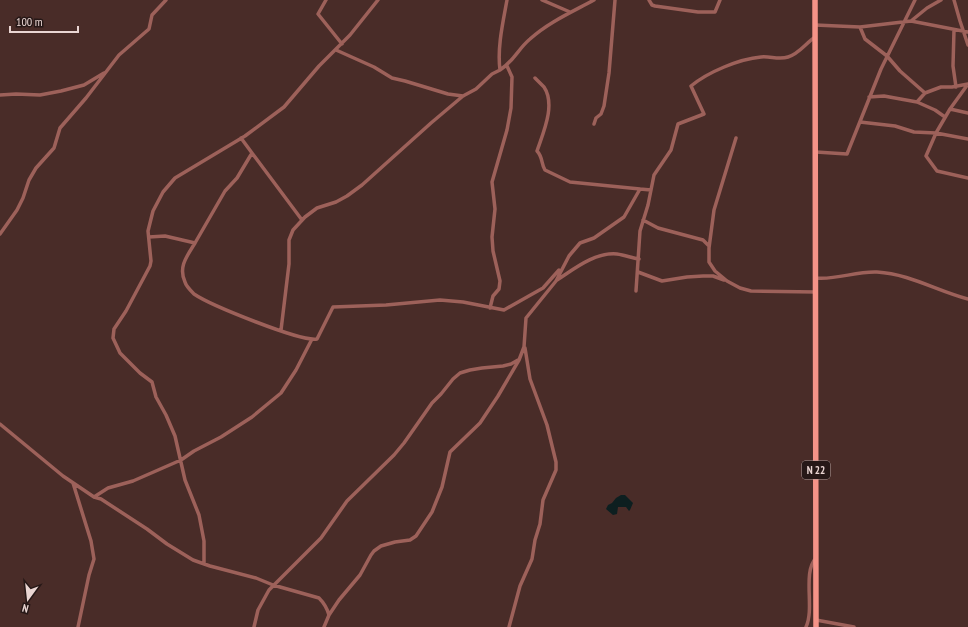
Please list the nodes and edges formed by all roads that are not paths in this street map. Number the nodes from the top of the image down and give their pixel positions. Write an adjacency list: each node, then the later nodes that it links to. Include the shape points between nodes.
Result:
1 (166, 0): 29 (street, via 152,15 149,29 119,55)
2 (326, 0): 23 (street, via 318,14)
3 (378, 0): 23 (street)
4 (507, 0): 28 (street, via 500,47)
5 (542, 0): 14 (street)
6 (594, 0): 14 (street)
7 (615, 0): 42 (street, via 604,106 602,114 596,118)
8 (650, 0): 9 (street, via 655,6 715,12)
9 (720, 0)
10 (815, 0): 17 (main road, N 22)
11 (915, 0): 15 (street)
12 (941, 0): 16 (street)
13 (954, 0): 20 (street)
14 (570, 12): 27 (street, via 528,39)
15 (905, 21): 16 (street); 18 (street); 26 (street)
16 (911, 21): 19 (street)
17 (815, 26): 18 (street); 22 (main road, N 22)
18 (860, 27): 26 (street, via 865,39)
19 (954, 30): 20 (street); 32 (street, via 953,66)
20 (962, 31): 21 (street); 24 (street)
21 (968, 32)
22 (815, 36): 47 (main road, N 22); 51 (street, via 801,50 788,57 751,58 711,73 691,86 704,114 678,124 671,150 654,175)
23 (342, 44): 25 (street)
24 (968, 45)
25 (336, 50): 35 (street, via 392,78); 44 (street, via 284,107)
26 (887, 56): 33 (street); 36 (street)
27 (507, 66): 28 (street); 67 (street, via 512,77 511,108 492,182 496,209 493,251 500,281)
28 (500, 70): 35 (street)
29 (107, 71): 34 (street, via 84,85 61,91 40,95); 54 (street, via 60,128 54,148 36,168 17,210)
30 (535, 78): 50 (street, via 544,87 548,103 548,115 537,151 541,155 545,170 570,182)
31 (968, 84): 32 (street); 38 (street)
32 (956, 87): 33 (street, via 940,87)
33 (925, 93): 37 (street)
34 (0, 95)
35 (463, 96): 52 (street, via 362,185 336,202 317,208)
36 (869, 97): 37 (street, via 884,96); 41 (street)
37 (917, 102): 40 (street)
38 (950, 109): 39 (street); 40 (street)
39 (968, 113)
40 (945, 117): 43 (street)
41 (860, 122): 43 (street, via 895,126 922,133); 47 (street, via 846,154)
42 (594, 124)
43 (936, 133): 46 (street); 49 (street, via 926,156 934,169 941,173)
44 (241, 138): 48 (street); 55 (street, via 175,178 153,211)
45 (736, 138): 57 (street, via 714,210)
46 (968, 139)
47 (816, 152): 61 (main road, N 22)
48 (252, 153): 52 (street); 56 (street, via 237,178 225,191)
49 (968, 178)
50 (640, 189): 51 (street); 59 (street, via 624,217 594,238 580,243)
51 (651, 190): 53 (street)
52 (302, 220): 68 (street, via 293,230 290,240)
53 (643, 220): 57 (street, via 658,228 703,240); 58 (street)
54 (0, 234)
55 (149, 237): 56 (street, via 164,236); 73 (street, via 150,266 114,329 113,338 120,353 152,382 156,397 175,436)
56 (195, 243): 68 (street, via 182,271 185,284 194,293 257,322)
57 (709, 246): 63 (street, via 710,262 715,271)
58 (639, 259): 60 (street); 62 (street, via 616,254 602,256 582,263)
59 (563, 266): 62 (street); 67 (street, via 543,288 521,301 504,310)
60 (638, 272): 63 (street, via 662,281 703,276 713,276); 64 (street)
61 (816, 278): 65 (main road, N 22); 66 (street, via 834,278 868,272 888,273)
62 (556, 281): 70 (street, via 526,318)
63 (727, 281): 65 (street, via 751,291)
64 (636, 291)
65 (816, 292): 76 (main road, N 22)
66 (968, 299)
67 (490, 308): 69 (street, via 440,300 333,307 321,333 317,339)
68 (281, 330): 69 (street)
69 (312, 339): 73 (street, via 281,393 252,417)
70 (524, 347): 71 (street); 84 (street, via 530,379 547,425 556,470 543,500 532,559 520,586)
71 (519, 360): 78 (street, via 503,366 470,370 453,379 394,455 347,501 321,538); 79 (street, via 480,423 450,452 442,487 432,512 416,536 410,540 381,546 374,551 360,575)
72 (0, 424): 74 (street)
73 (180, 460): 75 (street, via 133,481 108,488); 77 (street, via 199,516 204,540)
74 (72, 482): 75 (street); 81 (street, via 94,559 88,575)
75 (94, 497): 77 (street, via 101,499 193,560)
76 (816, 558): 80 (main road, N 22); 85 (street, via 809,578 810,616)
77 (204, 564): 78 (street)
78 (273, 585): 79 (street, via 319,598 325,604); 82 (street, via 258,610)
79 (328, 615): 83 (street)
80 (816, 620): 86 (main road, N 22); 87 (street)
81 (78, 627)
82 (254, 627)
83 (324, 627)
84 (509, 627)
85 (806, 627)
86 (816, 627)
87 (854, 627)

